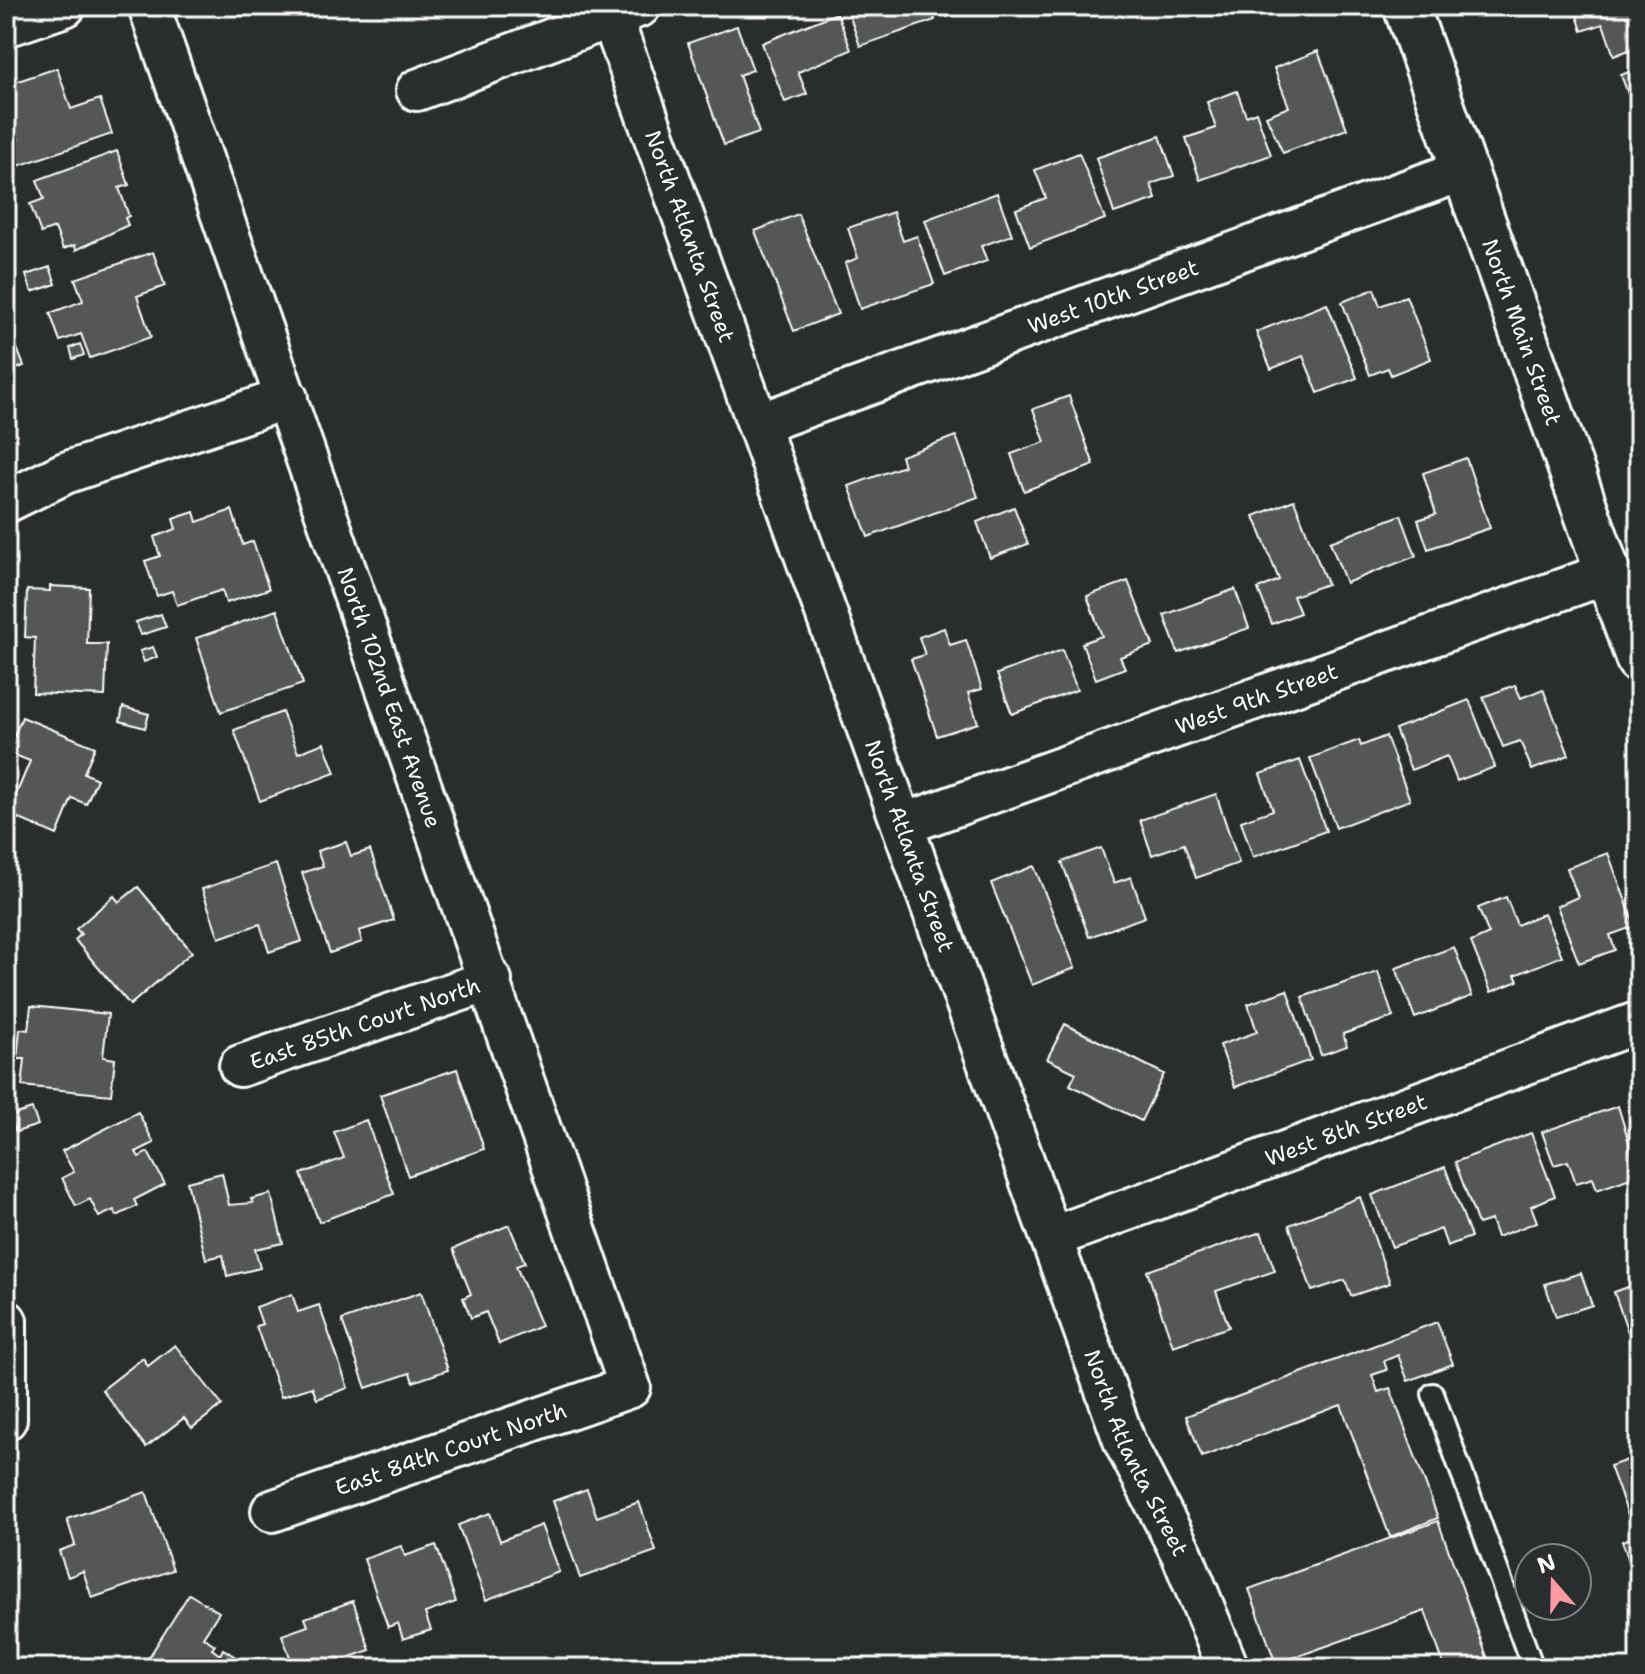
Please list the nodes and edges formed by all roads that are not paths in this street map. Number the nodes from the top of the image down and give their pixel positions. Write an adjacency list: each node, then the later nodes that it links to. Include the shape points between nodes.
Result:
1 (65, 6): 5 (street)
2 (149, 6): 8 (street, North 102nd East Avenue)
3 (1406, 6): 7 (main road, North Main Street)
4 (626, 11): 6 (street); 9 (street, North Atlanta Street)
5 (6, 26)
6 (417, 90)
7 (1464, 170): 9 (street, West 10th Street); 11 (main road, North Main Street)
8 (287, 398): 10 (street, via 65,473); 14 (street, North 102nd East Avenue)
9 (761, 423): 13 (street, North Atlanta Street)
10 (6, 502)
11 (1608, 573): 12 (main road, North Main Street); 13 (street, West 9th Street)
12 (1639, 660)
13 (904, 824): 17 (street, North Atlanta Street)
14 (491, 980): 16 (street, East 85th Court North); 20 (street, North 102nd East Avenue)
15 (1639, 1022): 17 (street, West 8th Street)
16 (240, 1066)
17 (1053, 1237): 24 (street, North Atlanta Street, via 1125,1443 1182,1554)
18 (6, 1321): 19 (street)
19 (6, 1365): 22 (street)
20 (630, 1387): 23 (street, East 84th Court North)
21 (1433, 1394): 25 (lane)
22 (6, 1419)
23 (272, 1511)
24 (1228, 1668)
25 (1533, 1668)

